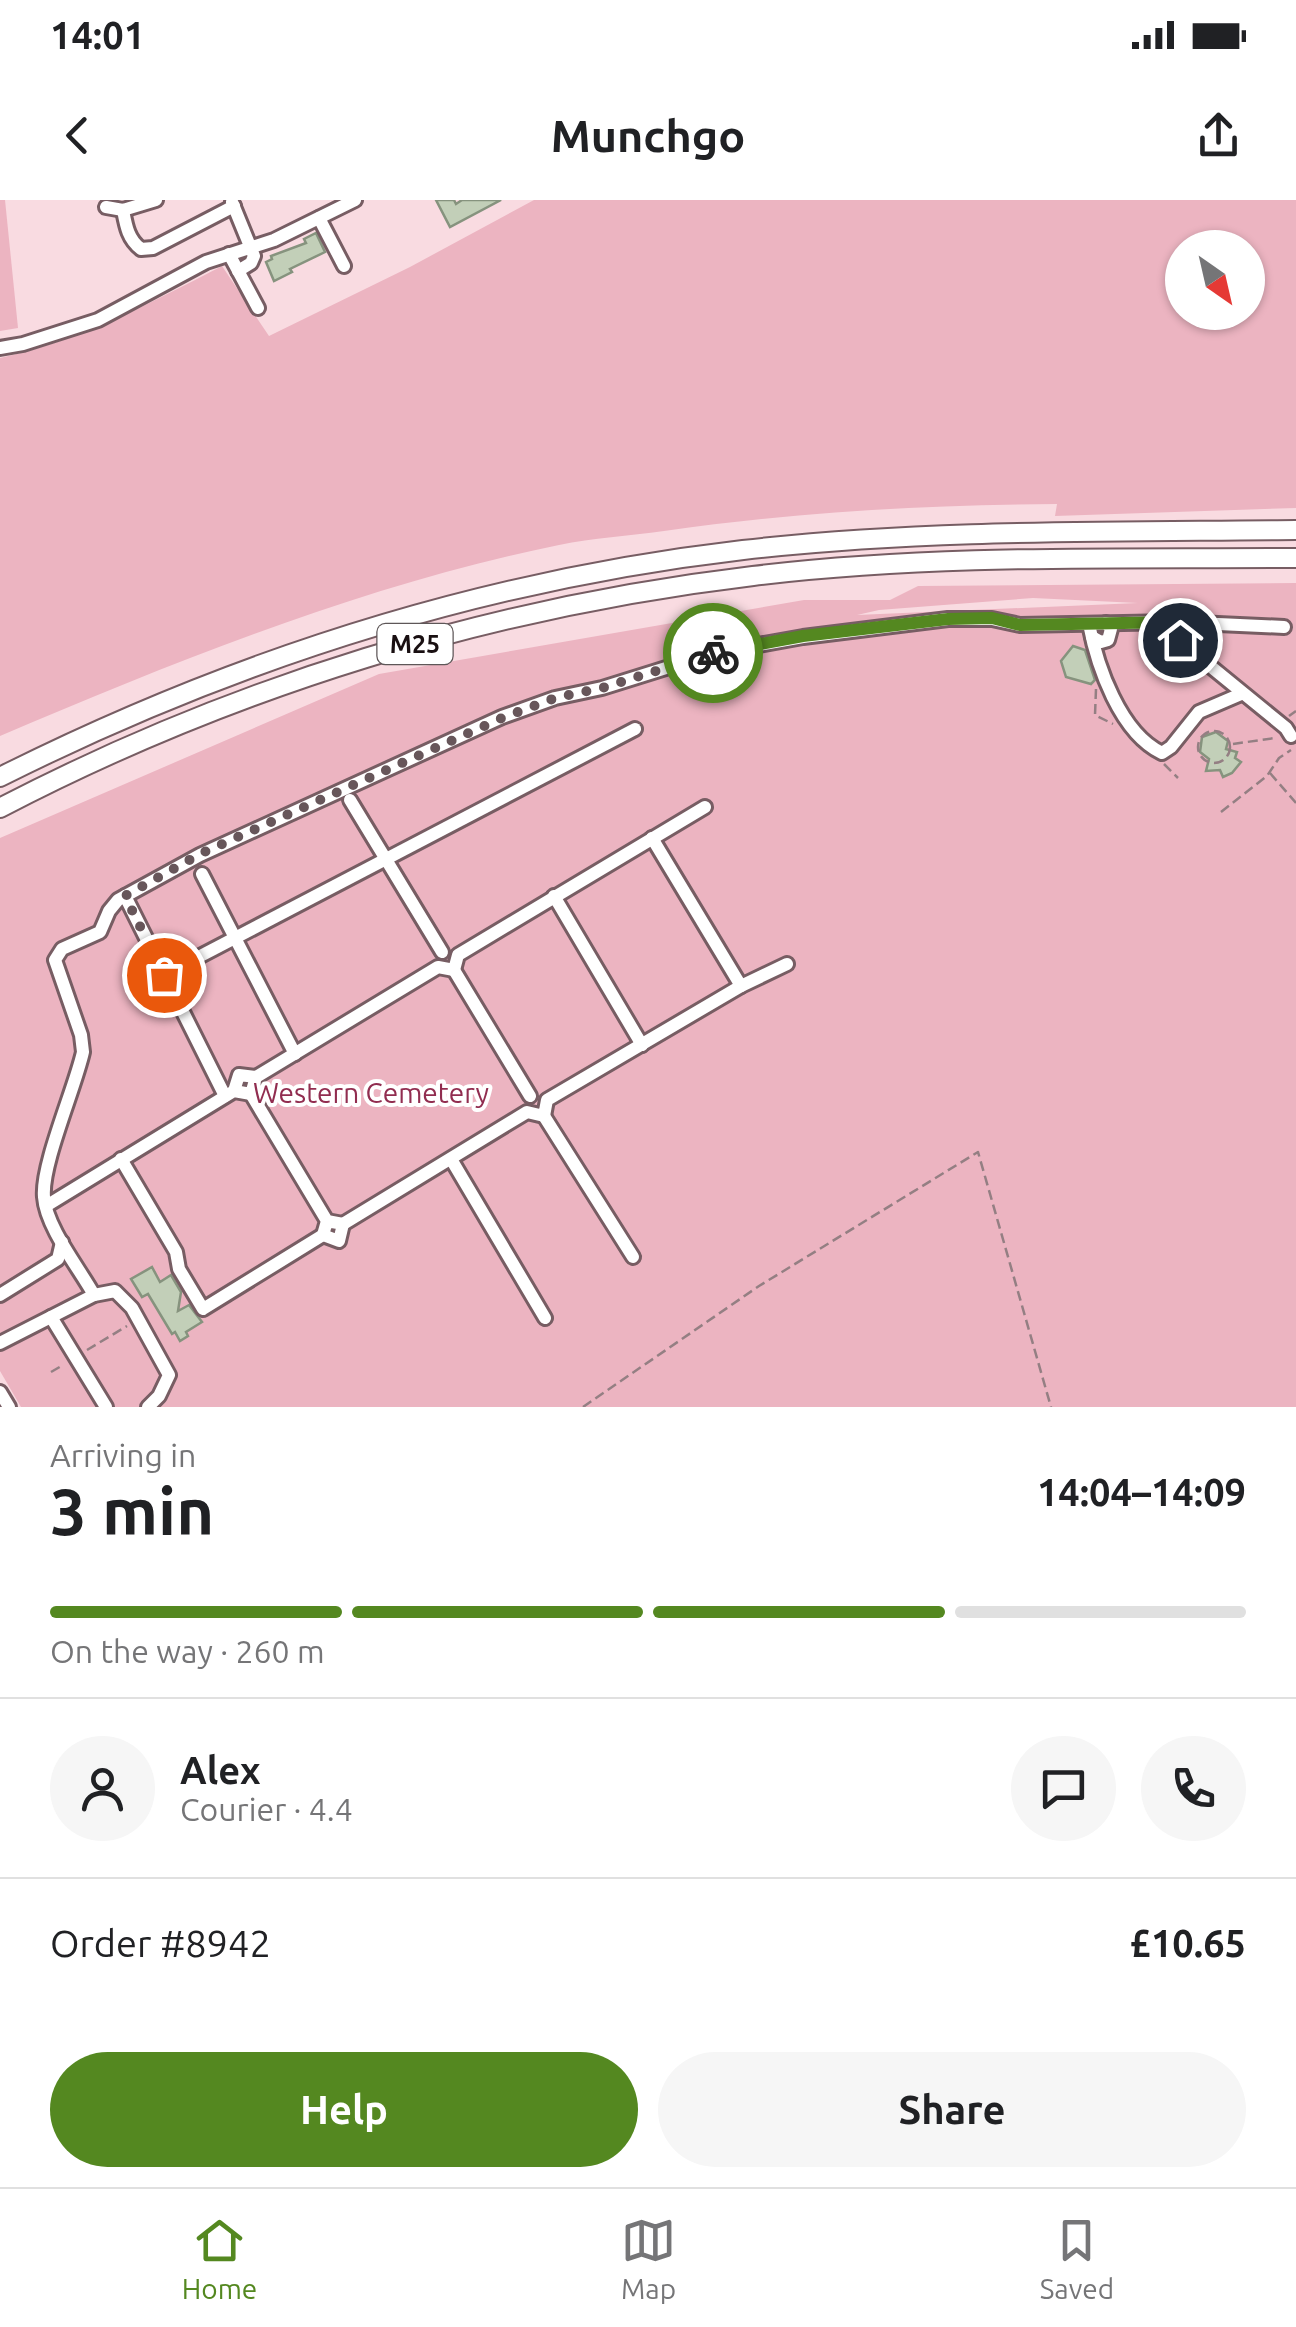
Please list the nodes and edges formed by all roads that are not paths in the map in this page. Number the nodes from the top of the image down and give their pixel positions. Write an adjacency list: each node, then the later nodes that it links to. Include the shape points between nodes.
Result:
1 (156, 200): 5 (street)
2 (355, 200): 6 (street)
3 (233, 203): 5 (street, via 141,249 126,228); 7 (street)
4 (106, 207): 5 (street)
5 (124, 210)
6 (318, 218): 7 (street); 9 (street)
7 (252, 247): 8 (street); 10 (street, via 252,263)
8 (229, 254): 10 (street); 12 (street, via 98,320)
9 (344, 266)
10 (238, 272): 11 (street)
11 (258, 308)
12 (0, 348)
13 (1296, 530): 21 (highway, M25, via 891,537 740,550 592,573 445,606 300,650 158,703)
14 (1296, 558): 24 (highway, M25, via 870,566 753,576 571,606 457,632 264,692)
15 (1175, 622): 16 (street); 17 (street, via 1106,623); 18 (street, via 1180,640)
16 (1284, 626)
17 (1090, 630): 18 (street, via 1106,687 1143,740 1162,753 1198,712); 28 (street, via 948,619 714,653 502,718 200,854)
18 (1241, 694): 20 (street)
19 (635, 729): 26 (street)
20 (1293, 741)
21 (0, 777)
22 (350, 800): 26 (street)
23 (705, 807): 25 (street)
24 (0, 808)
25 (652, 838): 29 (street); 37 (street)
26 (386, 860): 30 (street); 31 (street)
27 (202, 874): 30 (street)
28 (125, 896): 36 (street); 49 (street, via 100,932 62,949 55,960 83,1052 46,1174)
29 (554, 896): 32 (street); 38 (street)
30 (233, 939): 36 (street); 39 (street)
31 (442, 952): 32 (street); 34 (street)
32 (458, 955): 35 (street)
33 (787, 964): 37 (street)
34 (438, 968): 35 (street); 39 (street)
35 (454, 970): 43 (street)
36 (164, 975): 41 (street)
37 (741, 986): 38 (street)
38 (642, 1045): 44 (street)
39 (294, 1054): 40 (street)
40 (256, 1076): 41 (street, via 239,1074); 42 (street)
41 (230, 1094): 42 (street); 47 (street)
42 (251, 1094): 50 (street)
43 (530, 1096): 44 (street); 45 (street)
44 (548, 1100): 46 (street)
45 (528, 1112): 46 (street); 48 (street)
46 (544, 1116): 52 (street)
47 (121, 1159): 49 (street); 50 (street, via 203,1309)
48 (451, 1159): 50 (street, via 343,1224 339,1241); 56 (street)
49 (46, 1206): 51 (street)
50 (325, 1228)
51 (62, 1240): 53 (street, via 58,1259); 54 (street)
52 (633, 1258)
53 (0, 1295)
54 (94, 1295): 55 (street); 61 (street, via 122,1296 169,1375)
55 (51, 1317): 57 (street); 60 (street)
56 (545, 1318)
57 (0, 1343)
58 (0, 1392): 59 (street)
59 (9, 1407)
60 (106, 1407)
61 (148, 1407)

